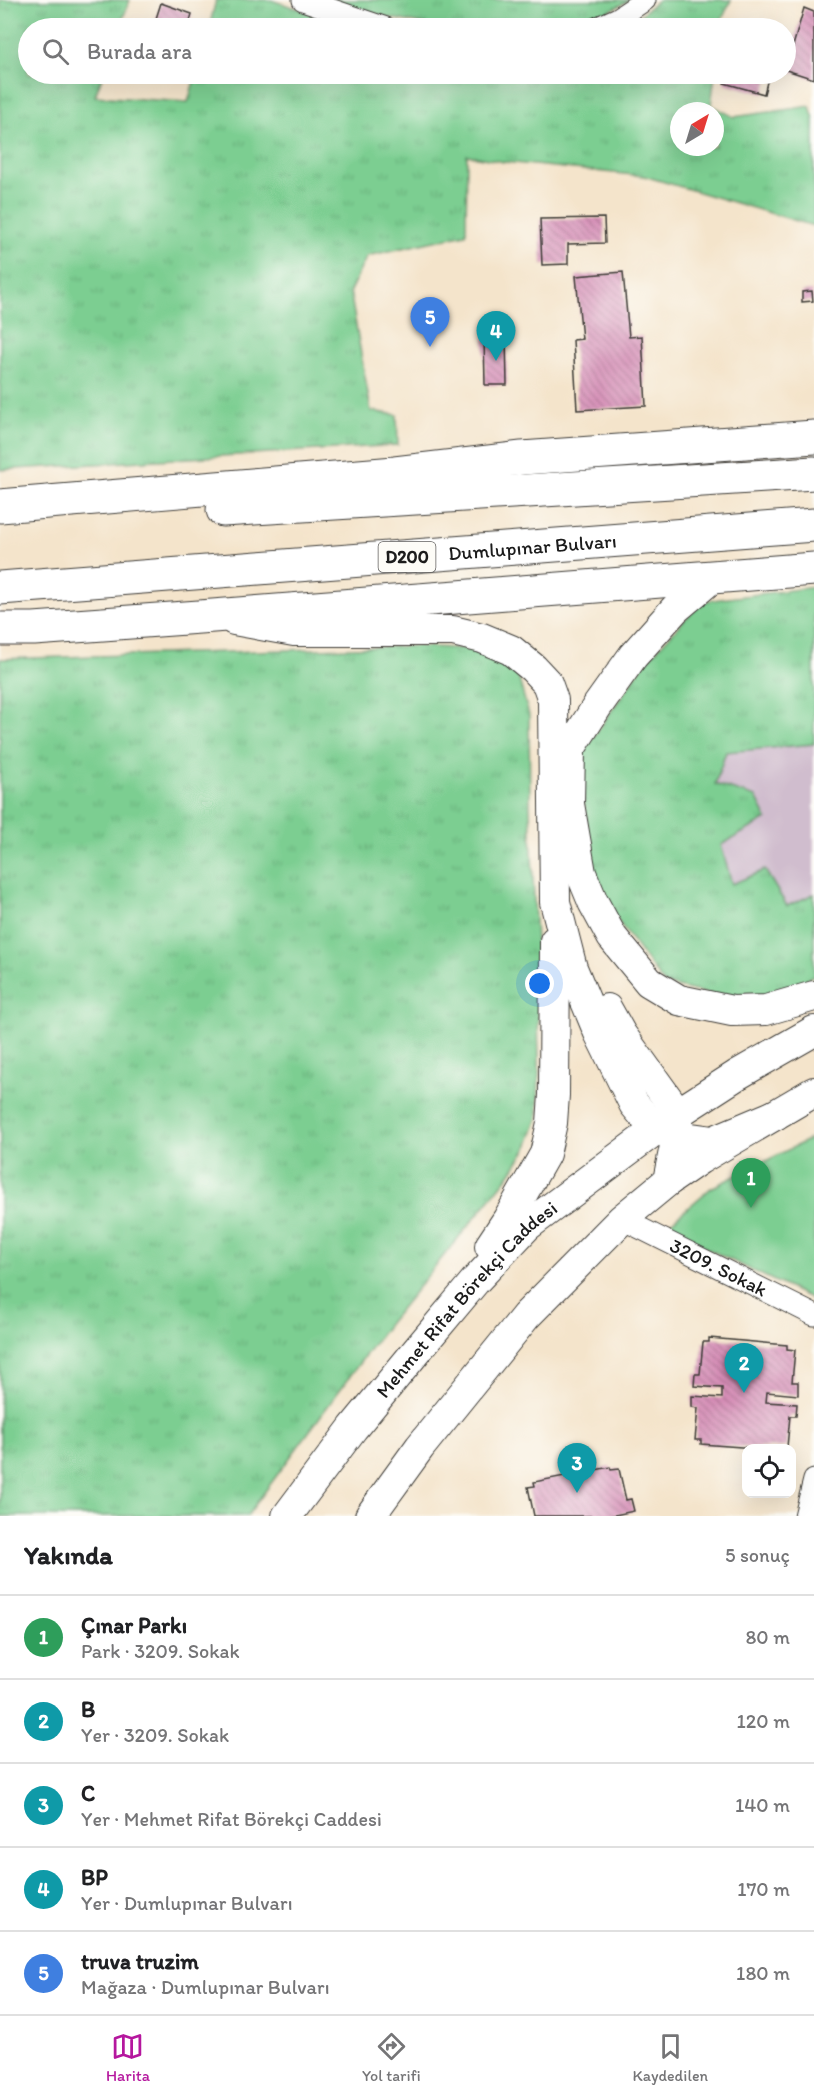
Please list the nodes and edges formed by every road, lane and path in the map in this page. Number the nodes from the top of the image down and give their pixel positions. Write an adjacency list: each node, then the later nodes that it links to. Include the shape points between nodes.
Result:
1 (303, 0): 3 (street)
2 (645, 0): 4 (street)
3 (356, 18)
4 (618, 18)
5 (814, 437): 7 (highway, via 522,458 394,473)
6 (814, 473): 8 (highway)
7 (0, 506)
8 (0, 525)
9 (814, 525): 12 (highway, Dumlupınar Bulvarı / D200)
10 (814, 569): 11 (highway)
11 (712, 577): 13 (highway); 15 (main road, via 675,609 633,656 604,697 570,748)
12 (0, 588)
13 (213, 616): 14 (highway); 16 (main road, via 294,631 453,631 511,651 533,668 547,683 553,700)
14 (0, 629)
15 (569, 791): 17 (main road, via 581,873 593,902 612,937 649,982 679,1000 732,1011 766,1010); 21 (main road, via 570,903 588,973)
16 (555, 902): 21 (main road, via 572,968 598,1033 634,1104); 25 (main road, via 554,1095 545,1154 508,1219)
17 (814, 996)
18 (814, 1031): 21 (main road, Mehmet Rifat Börekçi Caddesi, via 737,1075)
19 (812, 1096): 20 (main road)
20 (775, 1115): 21 (main road, via 714,1140); 22 (main road)
21 (670, 1126): 22 (main road); 25 (main road, Mehmet Rifat Börekçi Caddesi, via 527,1226)
22 (668, 1181): 23 (main road)
23 (622, 1219): 24 (street, 3209. Sokak); 27 (main road, via 497,1350 420,1448)
24 (814, 1315)
25 (430, 1336): 28 (main road, Mehmet Rifat Börekçi Caddesi, via 353,1428)
26 (814, 1480): 29 (street)
27 (375, 1514)
28 (287, 1516)
29 (805, 1516)

